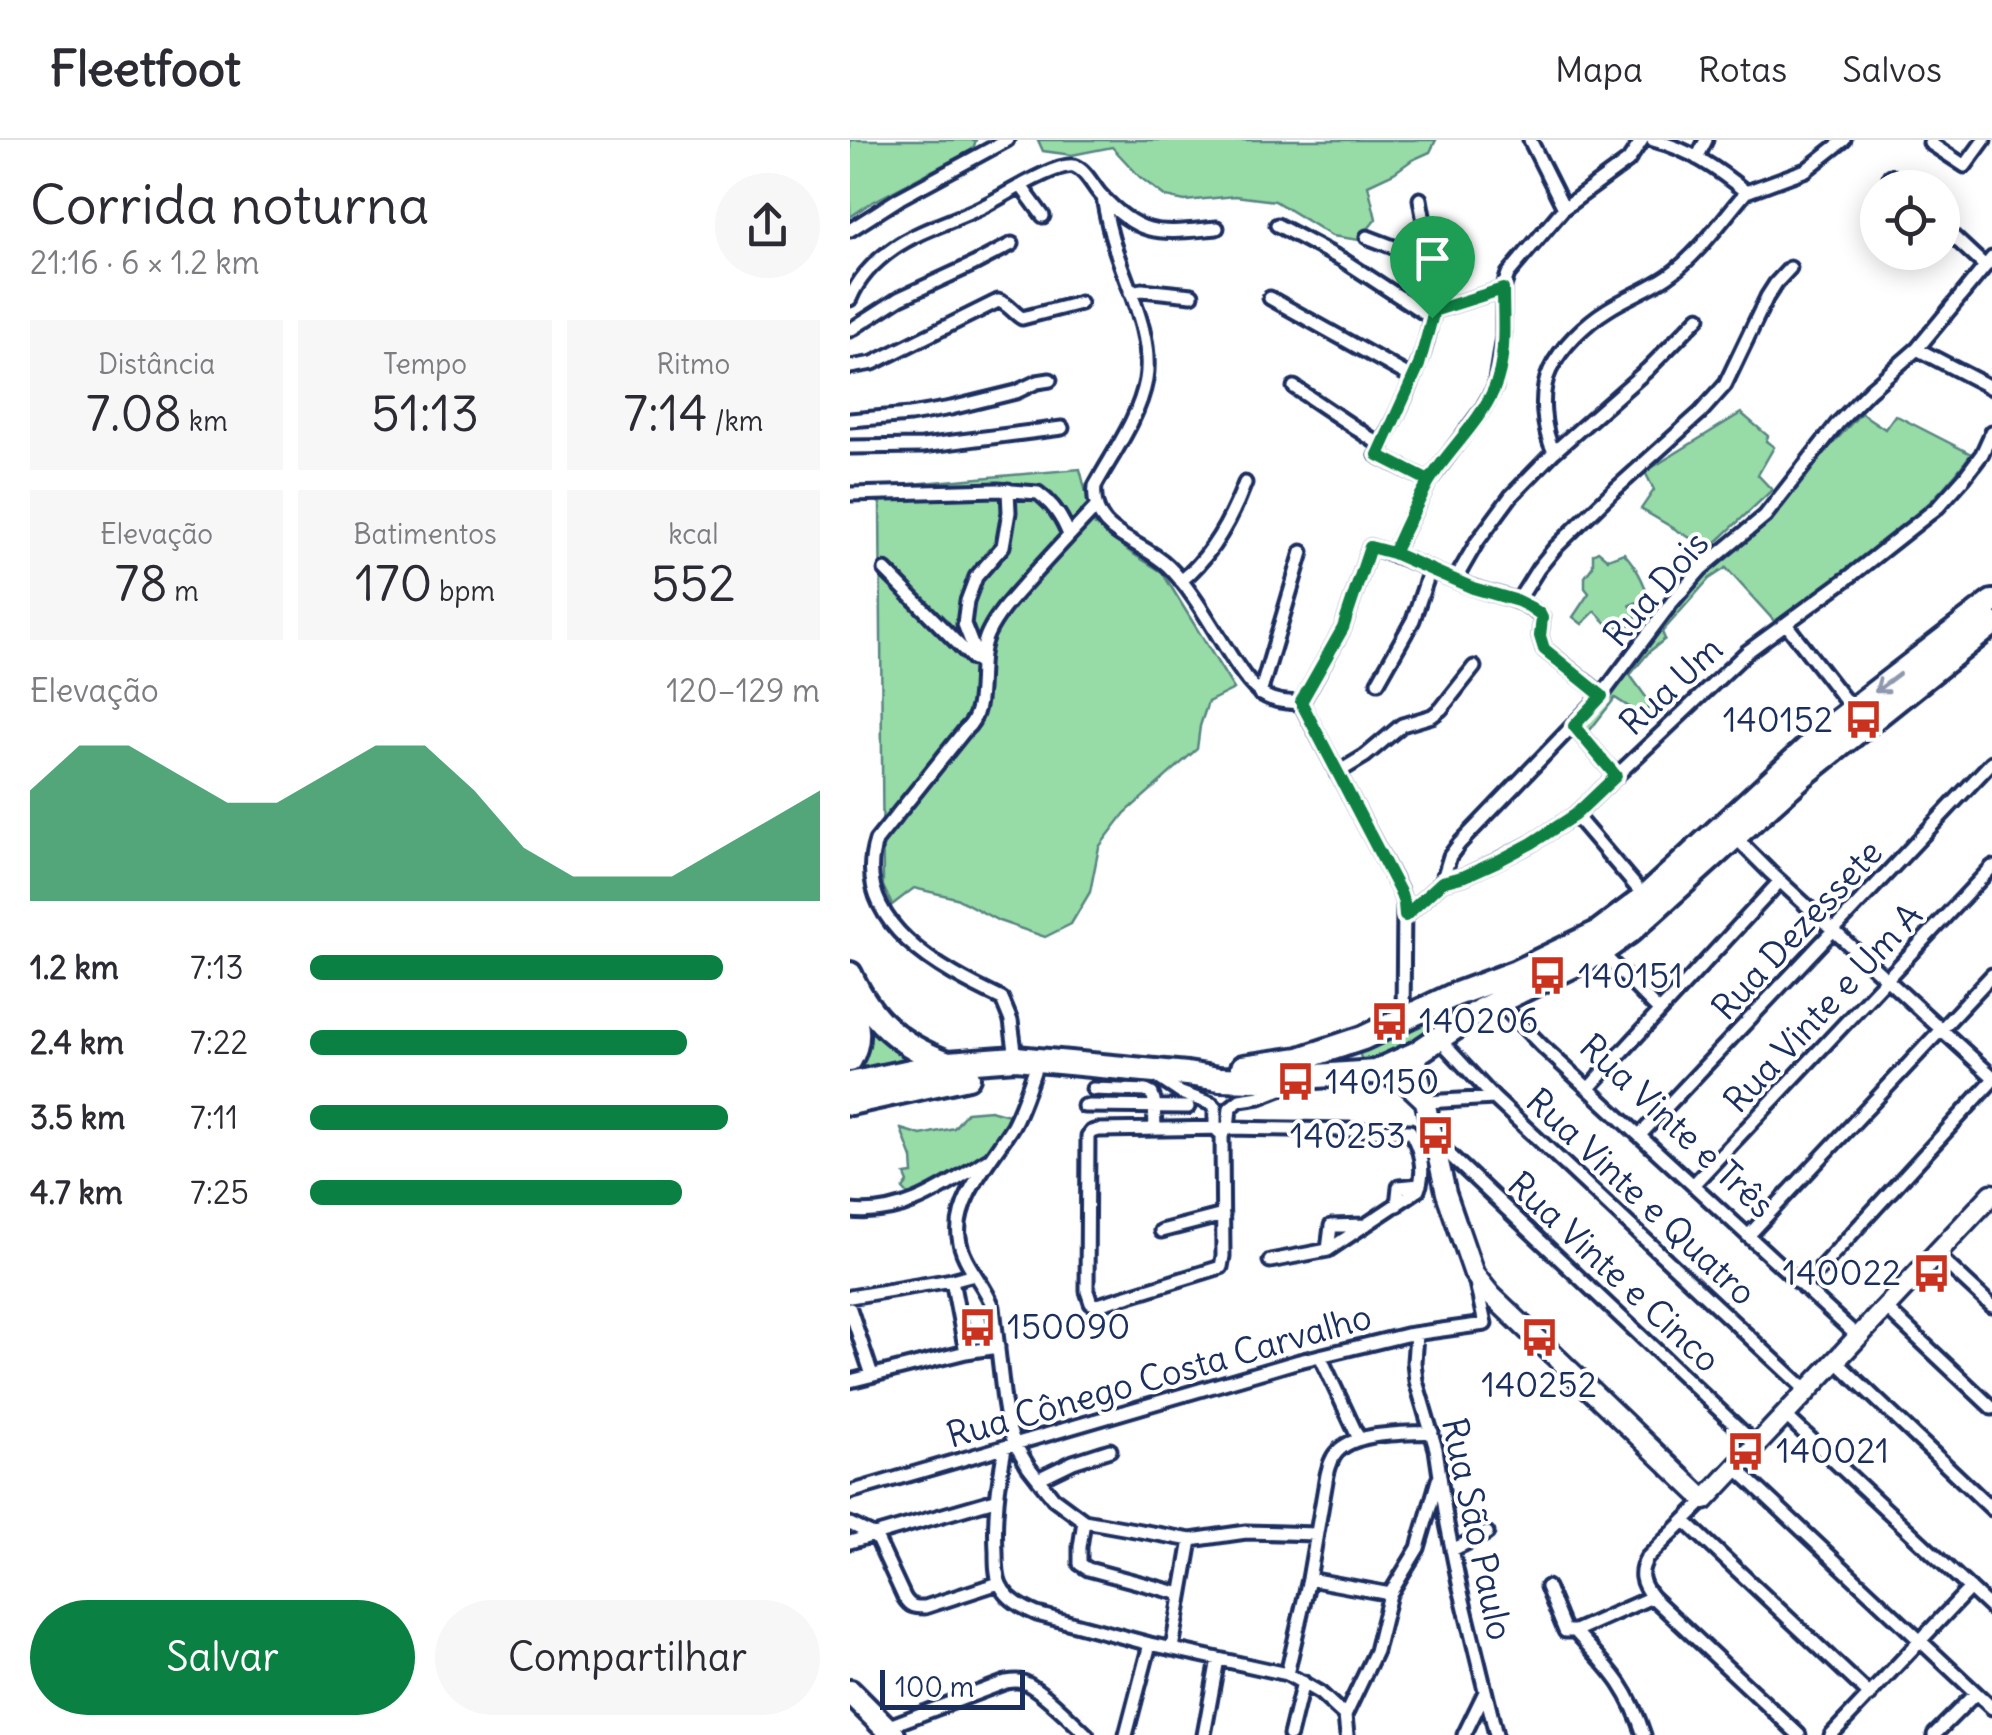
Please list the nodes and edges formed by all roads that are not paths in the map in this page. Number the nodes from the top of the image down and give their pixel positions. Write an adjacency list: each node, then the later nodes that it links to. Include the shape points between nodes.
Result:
1 (1007, 140): 18 (street)
2 (1530, 140): 14 (street)
3 (1642, 140): 14 (street, via 1628,161)
4 (1653, 140): 9 (street)
5 (1706, 140): 9 (street)
6 (1844, 140): 11 (street, via 1806,170)
7 (1932, 140): 8 (street, via 1965,166)
8 (1984, 140)
9 (1697, 158): 11 (street)
10 (1021, 186): 12 (street, via 1075,166); 15 (street); 29 (street, via 894,247 862,275)
11 (1746, 192): 45 (street, via 1669,275 1592,320 1559,355 1548,372 1545,404)
12 (1103, 197): 17 (street, via 1152,231); 26 (street)
13 (1420, 200): 22 (street)
14 (1564, 208): 25 (street, via 1519,258)
15 (1043, 216)
16 (1276, 225): 31 (street)
17 (1217, 228)
18 (850, 230)
19 (1367, 237): 22 (street)
20 (1960, 240): 23 (street)
21 (1012, 244): 33 (street)
22 (1430, 261): 31 (street)
23 (1988, 262): 34 (street)
24 (1790, 268): 59 (street, via 1767,297 1725,385 1555,548)
25 (1503, 289): 31 (street); 47 (street, via 1495,387)
26 (1130, 292): 27 (street); 51 (street, via 1145,343 1146,379 1096,486)
27 (1192, 294)
28 (1270, 298): 36 (street)
29 (850, 299)
30 (1080, 303): 35 (street, via 1022,318 998,301 873,363)
31 (1432, 315): 36 (street)
32 (1698, 317): 45 (street)
33 (850, 330)
34 (1917, 349): 39 (street); 67 (street, Rua Dois, via 1837,424 1765,516 1701,570)
35 (850, 367)
36 (1413, 378): 43 (street)
37 (1050, 380): 40 (street, via 951,408)
38 (1294, 387): 43 (street)
39 (1992, 388)
40 (850, 420)
41 (1062, 428): 44 (street, via 922,446)
42 (1992, 432): 46 (street, Rua Um)
43 (1382, 446): 47 (street, via 1378,455)
44 (850, 447)
45 (1554, 452): 57 (street, via 1494,516)
46 (1987, 457): 61 (street, Rua Um, via 1938,507)
47 (1429, 481): 54 (street)
48 (1245, 483): 58 (street, via 1212,548)
49 (1008, 490): 50 (street); 52 (street, via 1044,497); 63 (street, via 1002,546 966,601 964,624)
50 (850, 494)
51 (1096, 507): 52 (street); 58 (street, via 1106,525 1164,562)
52 (1069, 535): 63 (street, via 1005,606 987,634)
53 (1302, 552): 66 (street)
54 (1393, 553): 56 (street); 68 (street, via 1370,547 1343,628)
55 (886, 570): 63 (street)
56 (1430, 570): 57 (street); 65 (street, via 1414,620)
57 (1456, 580): 59 (street)
58 (1181, 581): 66 (street)
59 (1518, 601): 67 (street, via 1540,614 1544,649)
60 (1992, 602): 69 (highway, one-way to 69)
61 (1786, 624): 69 (street); 73 (street, Rua Um)
62 (1992, 624): 75 (highway)
63 (980, 665): 96 (street, via 973,723 876,841 868,878 882,918 911,948 1002,999)
64 (1474, 667): 72 (street, via 1432,716 1402,725)
65 (1378, 682)
66 (1260, 694): 68 (street)
67 (1602, 696): 70 (street, Rua Dois)
68 (1301, 702): 72 (street)
69 (1852, 710): 79 (highway)
70 (1574, 726): 73 (street); 78 (street, Rua Dois, via 1459,844)
71 (1992, 762): 81 (street, Rua Dezessete)
72 (1337, 773): 80 (street, via 1400,892)
73 (1616, 776): 74 (street, Rua Um)
74 (1575, 815): 78 (street, Rua Um, via 1498,861); 79 (street)
75 (1735, 837): 77 (street); 82 (highway)
76 (1992, 868): 85 (street, Rua Vinte e Um A)
77 (1780, 881): 81 (street); 89 (street)
78 (1442, 882): 80 (street)
79 (1645, 897): 86 (highway, via 1597,933)
80 (1405, 916): 90 (street)
81 (1834, 930): 85 (street); 115 (street, Rua Dezessete)
82 (1602, 952): 87 (highway); 89 (street)
83 (850, 974): 98 (highway, via 875,1017)
84 (1992, 975): 92 (street)
85 (1888, 979): 92 (street); 118 (street, Rua Vinte e Um A)
86 (1454, 996): 90 (highway); 91 (highway, via 1464,1004)
87 (1498, 1002): 91 (highway); 105 (street, Rua Vinte e Três)
88 (850, 1004): 97 (highway, via 858,1032)
89 (1659, 1011): 105 (street)
90 (1402, 1018): 93 (highway)
91 (1466, 1020): 94 (highway)
92 (1941, 1029): 103 (street); 123 (street)
93 (1363, 1038): 100 (highway, via 1355,1057); 101 (highway, via 1300,1059)
94 (1440, 1040): 95 (highway); 107 (street, Rua Vinte e Quatro)
95 (1417, 1053): 100 (highway); 108 (main road)
96 (1028, 1058): 98 (highway); 99 (highway); 109 (highway, via 1020,1071); 117 (street, via 1020,1112)
97 (850, 1060)
98 (948, 1064): 104 (highway)
99 (1147, 1070): 101 (highway); 114 (street, via 1168,1087 1212,1104)
100 (1375, 1072): 102 (highway); 108 (main road, via 1404,1081)
101 (1187, 1074): 102 (highway)
102 (1306, 1077): 114 (street, via 1234,1103)
103 (1992, 1078): 129 (street)
104 (850, 1084)
105 (1590, 1088): 115 (street, Rua Vinte e Três)
106 (1094, 1089): 111 (street, via 1146,1091)
107 (1494, 1098): 108 (street); 142 (street, Rua Vinte e Quatro)
108 (1426, 1102): 116 (main road)
109 (850, 1103)
110 (1084, 1106): 111 (street)
111 (1154, 1106): 112 (street); 113 (street)
112 (1188, 1106)
113 (1155, 1129): 114 (street); 121 (street, via 1088,1136 1091,1304 1221,1267)
114 (1222, 1130): 121 (street); 125 (street, via 1406,1130 1416,1142 1420,1185 1399,1187 1397,1205 1366,1225 1331,1226 1328,1250)
115 (1640, 1135): 118 (street, Rua Vinte e Três)
116 (1434, 1140): 127 (main road); 147 (street, Rua Vinte e Cinco)
117 (988, 1160): 120 (street, via 903,1207); 126 (street, via 959,1221)
118 (1693, 1185): 123 (street, Rua Vinte e Três)
119 (1990, 1200): 124 (main road)
120 (850, 1210)
121 (1223, 1215): 122 (street)
122 (1161, 1231)
123 (1748, 1236): 129 (street, Rua Vinte e Três)
124 (1936, 1254): 131 (street); 132 (main road)
125 (1270, 1261)
126 (974, 1274): 128 (street); 136 (street, via 993,1307)
127 (1474, 1274): 134 (street, Rua Cônego Costa Carvalho, via 1485,1324); 155 (main road)
128 (952, 1280): 130 (street); 137 (street)
129 (1803, 1287): 135 (street, Rua Vinte e Três)
130 (850, 1297)
131 (1992, 1306)
132 (1885, 1307): 135 (main road); 143 (street)
133 (850, 1309): 140 (street)
134 (1416, 1334): 138 (street, Rua Cônego Costa Carvalho); 145 (street, Rua São Paulo, via 1416,1381)
135 (1857, 1336): 139 (main road)
136 (998, 1348): 137 (street); 148 (street)
137 (966, 1352): 140 (street)
138 (1320, 1356): 146 (street); 148 (street, Rua Cônego Costa Carvalho)
139 (1835, 1360): 142 (main road); 156 (street)
140 (872, 1376): 141 (street)
141 (850, 1382)
142 (1807, 1391): 144 (main road)
143 (1992, 1408)
144 (1784, 1414): 147 (main road); 169 (street)
145 (1432, 1432): 146 (street); 151 (street, Rua São Paulo)
146 (1359, 1439): 161 (street, via 1332,1460)
147 (1756, 1444): 150 (main road)
148 (1010, 1446): 152 (street); 153 (street, Rua Cônego Costa Carvalho); 154 (street)
149 (1110, 1450): 152 (street)
150 (1735, 1468): 155 (main road); 175 (street)
151 (1440, 1470): 165 (street, Rua São Paulo); 171 (street, via 1418,1548)
152 (1038, 1480): 157 (street)
153 (850, 1492)
154 (995, 1500): 162 (street); 167 (street)
155 (1706, 1500): 158 (street)
156 (1992, 1509)
157 (1084, 1521): 163 (street); 170 (street, via 1080,1564)
158 (1685, 1521): 172 (street, via 1642,1567); 184 (street)
159 (850, 1524): 162 (street)
160 (1487, 1533): 165 (street)
161 (1316, 1534): 163 (street, via 1246,1532); 166 (street)
162 (873, 1535): 164 (street); 167 (street, via 914,1607)
163 (1192, 1540): 170 (street)
164 (850, 1542)
165 (1452, 1550): 182 (street, Rua São Paulo)
166 (1309, 1579): 171 (street); 179 (street)
167 (999, 1583): 176 (street, via 1037,1614)
168 (1547, 1588): 174 (street, via 1564,1631)
169 (1970, 1588): 173 (street); 175 (street)
170 (1181, 1594): 177 (street)
171 (1390, 1594): 186 (street, via 1376,1651)
172 (1652, 1597): 174 (street); 196 (street)
173 (1992, 1609)
174 (1575, 1632): 195 (street, via 1624,1686)
175 (1922, 1640): 183 (street); 184 (street)
176 (1150, 1644): 177 (street); 189 (street)
177 (1172, 1648): 178 (street)
178 (1218, 1659): 179 (street); 190 (street)
179 (1287, 1674): 180 (street)
180 (1302, 1682): 186 (street); 191 (street)
181 (850, 1692): 187 (highway)
182 (1484, 1692): 193 (street); 194 (street, Rua São Paulo)
183 (1976, 1694): 185 (street); 198 (street)
184 (1870, 1695): 197 (street)
185 (1992, 1708)
186 (1345, 1716): 192 (street)
187 (888, 1731): 188 (street, via 1018,1681)
188 (1087, 1735)
189 (1126, 1735)
190 (1204, 1735)
191 (1290, 1735)
192 (1346, 1735)
193 (1464, 1735)
194 (1496, 1735)
195 (1644, 1735)
196 (1799, 1735)
197 (1831, 1735)
198 (1934, 1735)

